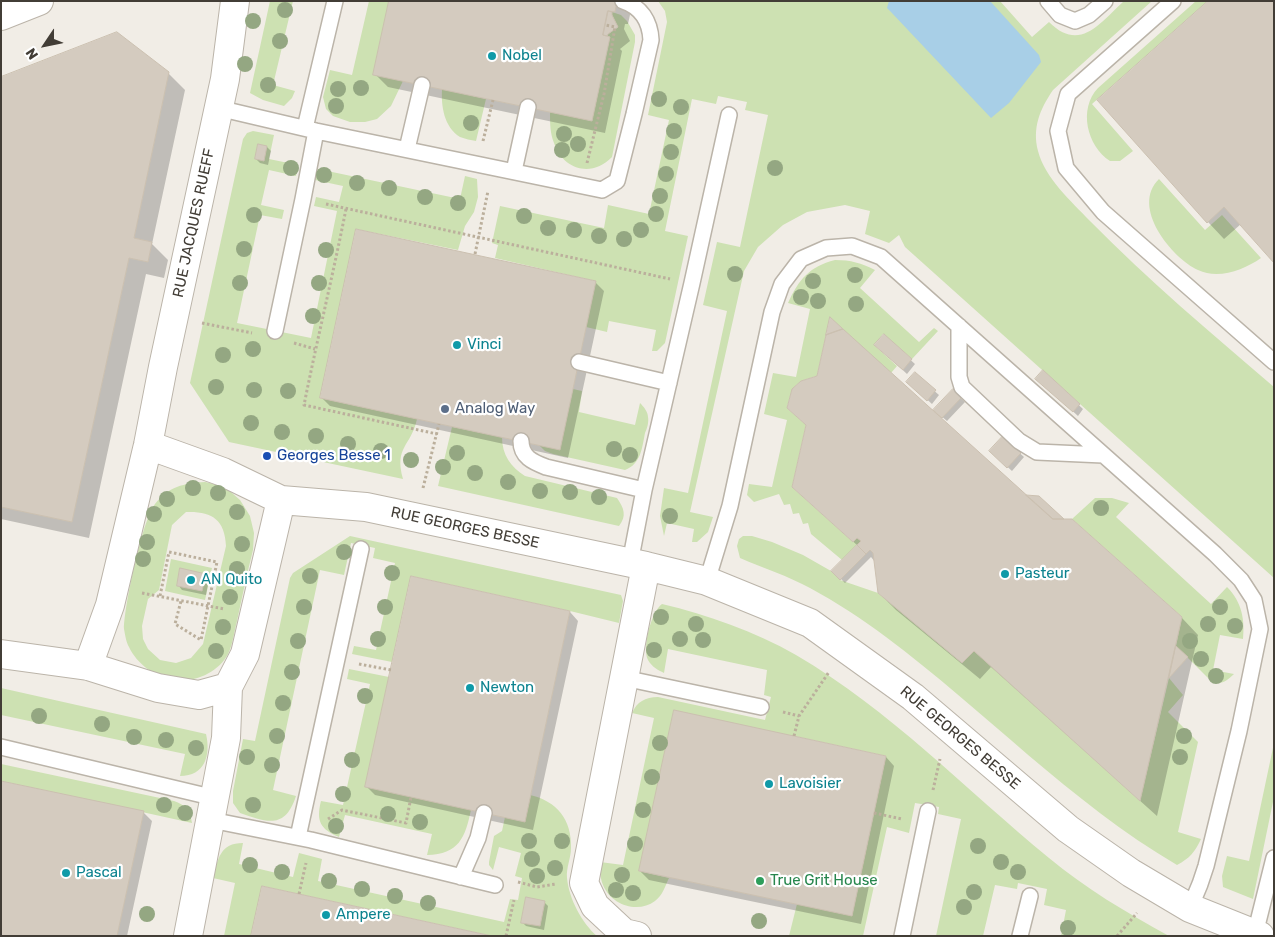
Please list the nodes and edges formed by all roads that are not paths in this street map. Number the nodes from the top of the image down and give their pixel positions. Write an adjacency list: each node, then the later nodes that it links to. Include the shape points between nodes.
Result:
1 (39, 1): 8 (street)
2 (235, 1): 11 (street, RUE JACQUES RUEFF)
3 (334, 1): 13 (lane)
4 (623, 1): 15 (lane, via 646,18 651,40 617,180 602,190)
5 (1048, 1): 6 (lane, via 1060,15 1075,21 1090,15)
6 (1105, 1)
7 (1172, 1): 19 (lane, via 1068,94 1058,130 1066,168 1103,212)
8 (1, 16)
9 (422, 85): 14 (lane)
10 (528, 107): 15 (lane)
11 (218, 108): 13 (lane); 22 (street, RUE JACQUES RUEFF)
12 (729, 115): 20 (lane)
13 (311, 129): 14 (lane); 17 (lane, via 303,199)
14 (407, 149): 15 (lane)
15 (514, 171)
16 (959, 326): 23 (lane); 23 (lane, via 959,377 962,387 1019,441 1037,452); 28 (lane, via 881,257 852,246 826,248 801,260 782,284 772,312 730,506)
17 (275, 331)
18 (578, 362): 20 (lane)
19 (1274, 362)
20 (669, 383): 24 (lane)
21 (521, 441): 24 (lane, via 531,462)
22 (148, 445): 25 (street, via 223,472); 30 (street, RUE JACQUES RUEFF, via 110,605)
23 (1103, 455): 43 (lane, via 1241,580 1254,600 1260,629 1206,866)
24 (644, 490): 27 (lane)
25 (281, 500): 27 (street, RUE GEORGES BESSE, via 366,507); 32 (street, via 245,654)
26 (361, 549): 38 (lane)
27 (638, 564): 28 (street, RUE GEORGES BESSE); 31 (street)
28 (707, 581): 43 (street, RUE GEORGES BESSE, via 810,623 913,697 1068,829 1131,873)
29 (1, 654): 30 (street)
30 (88, 666): 32 (street, via 158,688 198,695)
31 (624, 678): 33 (lane); 46 (street, via 584,883 595,906 624,933)
32 (228, 687): 35 (street, via 226,738)
33 (761, 707)
34 (1, 747): 35 (lane)
35 (213, 809): 38 (lane); 45 (street)
36 (484, 813): 40 (lane, via 478,838)
37 (926, 817): 47 (lane)
38 (304, 838): 40 (lane)
39 (1274, 858): 44 (lane)
40 (461, 877): 41 (lane)
41 (495, 885)
42 (1030, 896): 48 (lane)
43 (1190, 908): 44 (street, RUE GEORGES BESSE)
44 (1258, 935)
45 (188, 936)
46 (637, 936)
47 (902, 936)
48 (1020, 936)

